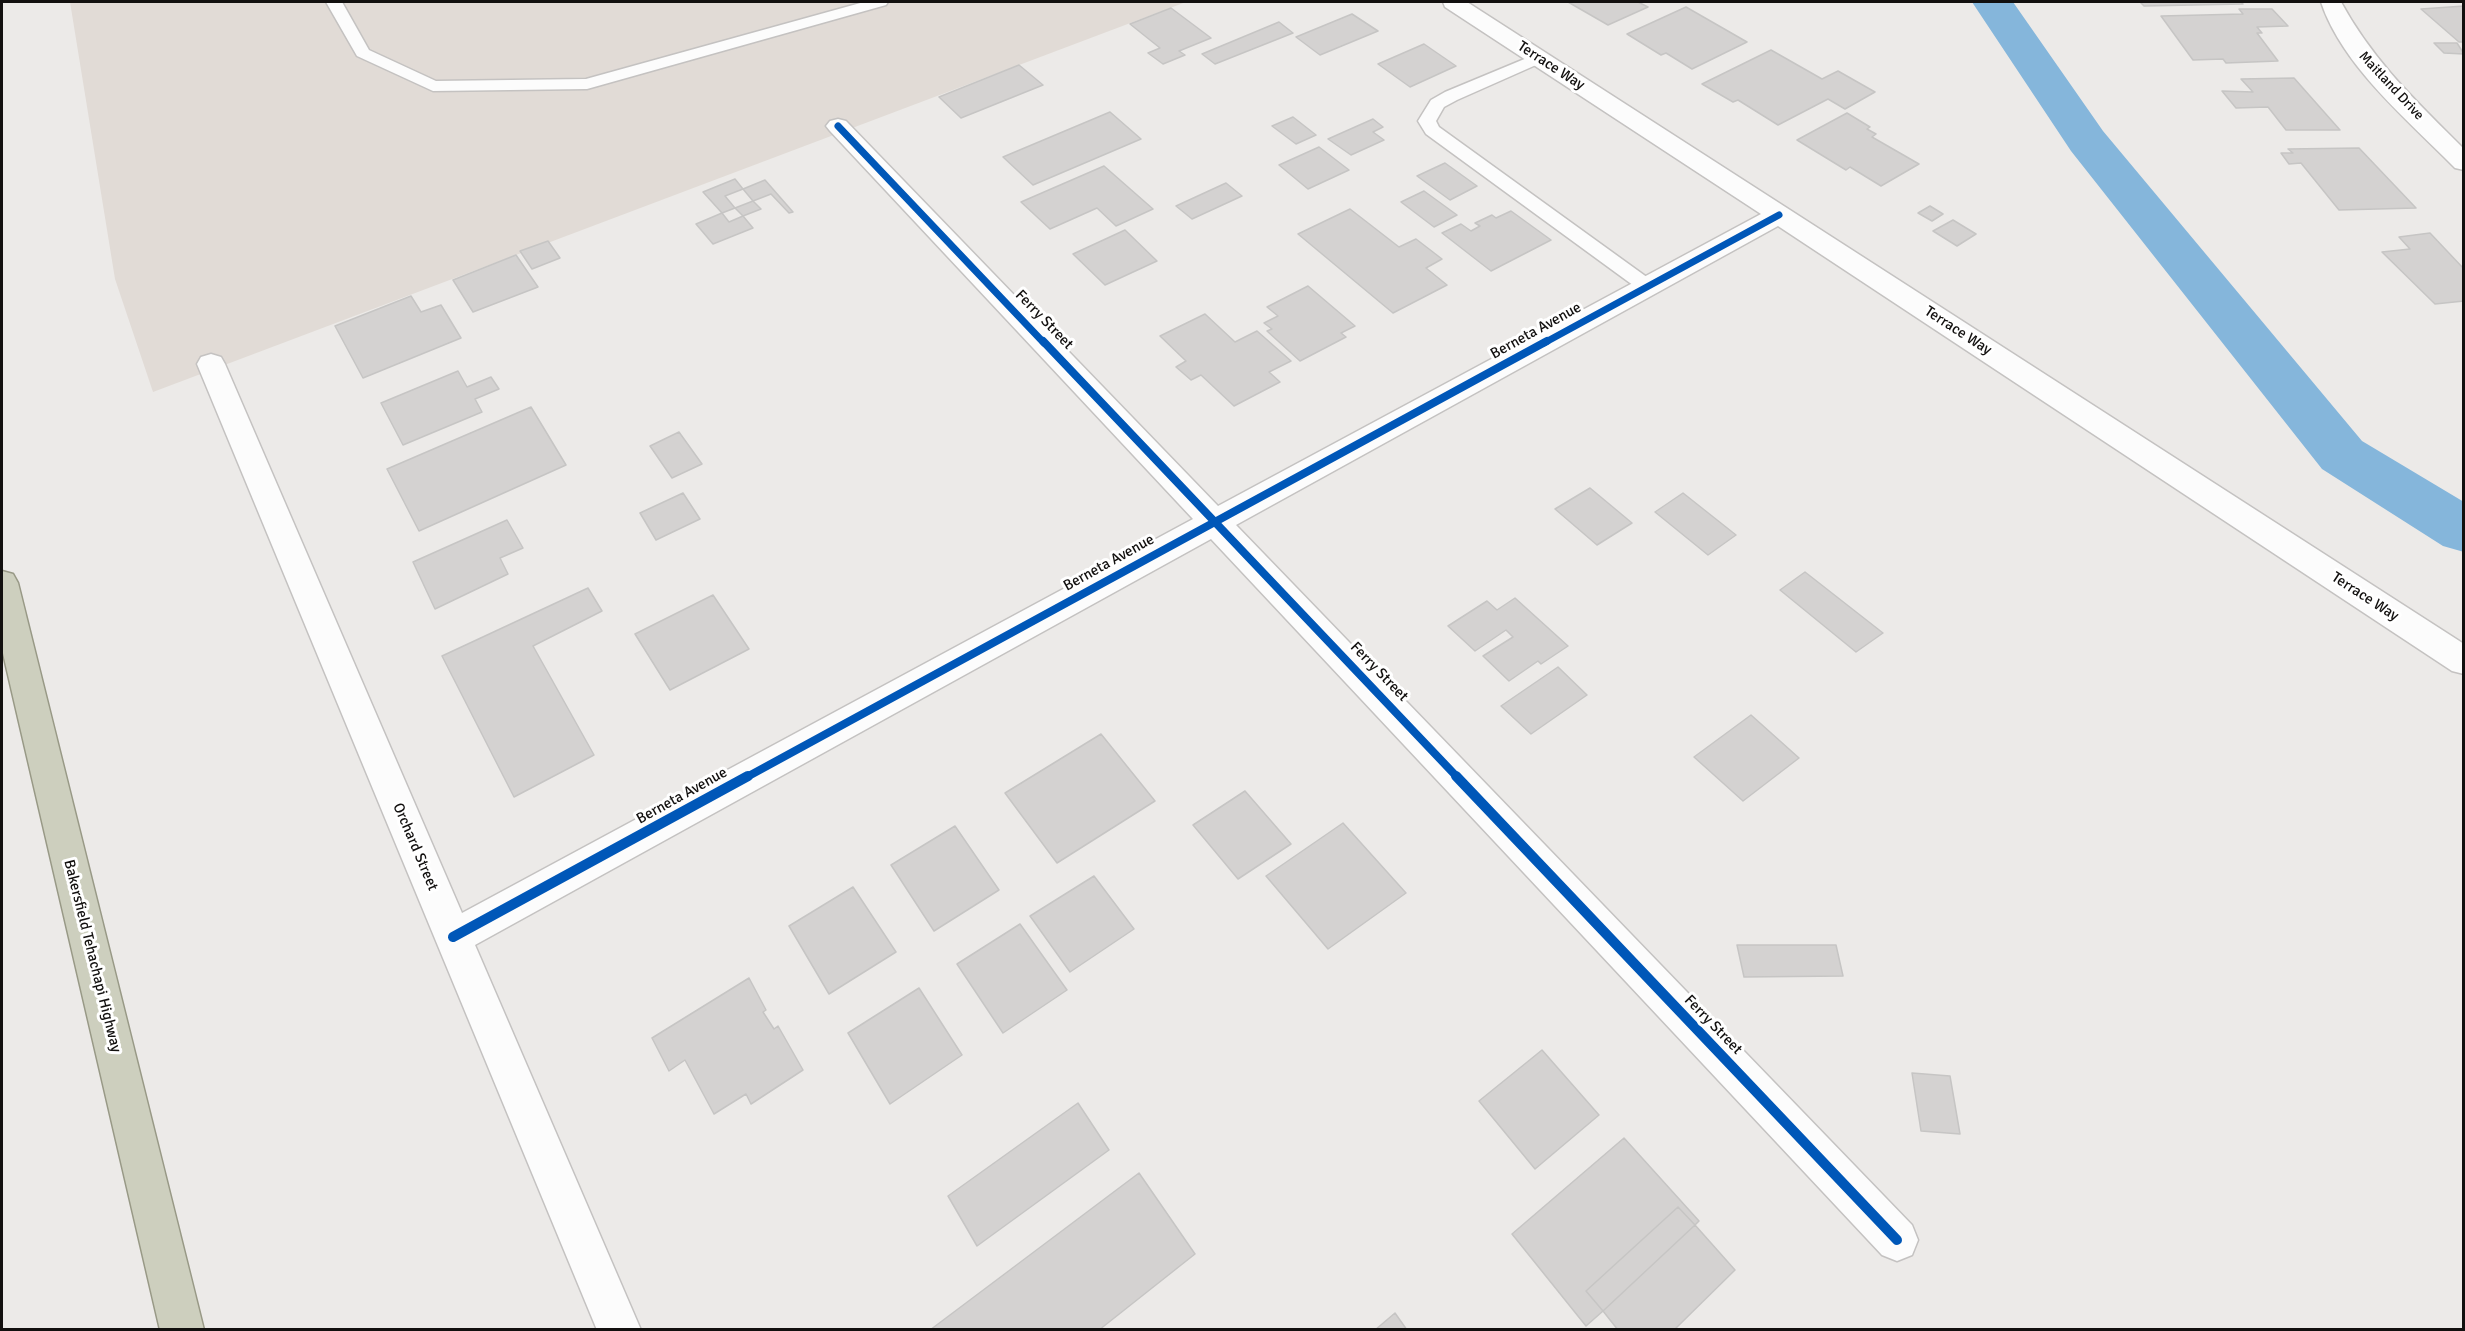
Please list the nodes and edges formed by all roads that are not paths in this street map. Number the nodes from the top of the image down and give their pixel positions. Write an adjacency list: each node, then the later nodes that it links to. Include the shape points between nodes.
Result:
1 (334, 2): 2 (lane, via 363,53 433,86 587,84)
2 (880, 2)
3 (1453, 2): 5 (street, Terrace Way)
4 (2331, 2): 7 (street, Maitland Drive, via 2342,29 2366,61)
5 (1539, 58): 8 (street, Terrace Way); 9 (lane, via 1451,96 1437,104 1427,121 1432,130)
6 (838, 126): 11 (street, Ferry Street)
7 (2463, 163)
8 (1779, 215): 9 (street, Berneta Avenue); 13 (street, Terrace Way)
9 (1648, 287): 11 (street, Berneta Avenue)
10 (212, 364): 14 (street, Orchard Street)
11 (1216, 522): 14 (street, Berneta Avenue); 15 (street, Ferry Street)
12 (2, 583): 16 (highway, Bakersfield Tehachapi Highway)
13 (2463, 661)
14 (453, 938): 17 (street, Orchard Street)
15 (1897, 1240)
16 (182, 1329)
17 (619, 1329)

